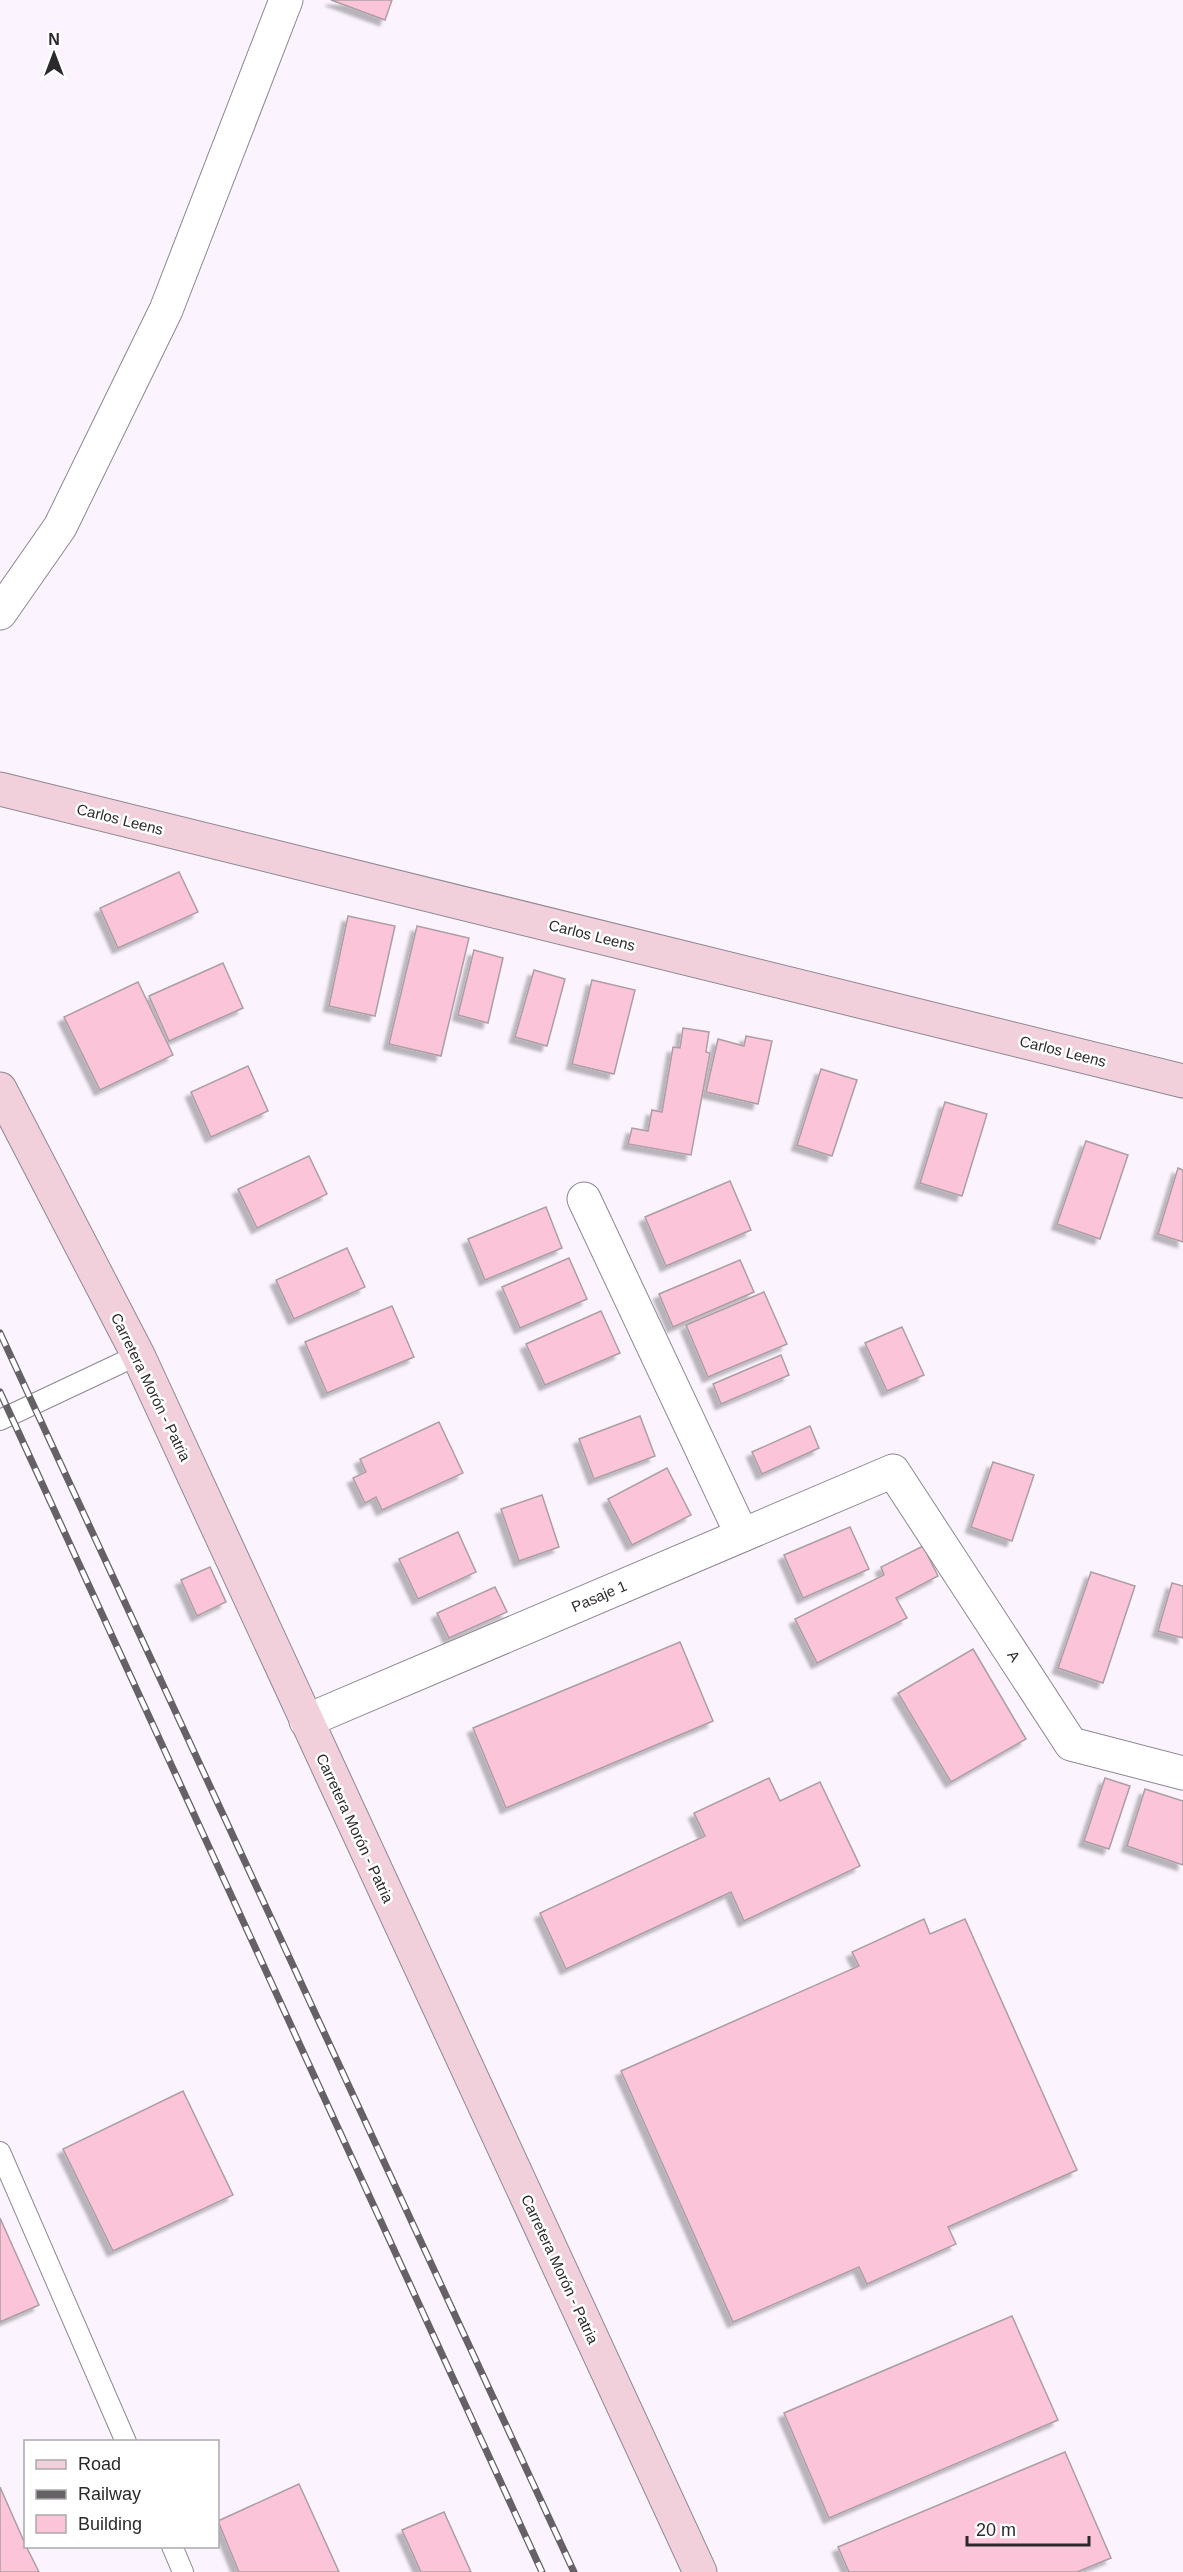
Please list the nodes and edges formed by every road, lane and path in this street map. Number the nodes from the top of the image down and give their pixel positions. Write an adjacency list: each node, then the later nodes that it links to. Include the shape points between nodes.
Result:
1 (286, 0): 2 (street, via 166,310 60,527)
2 (0, 613)
3 (0, 789): 4 (main road, Carlos Leens)
4 (1183, 1081)
5 (0, 1089): 7 (main road, Carretera Morón - Patria)
6 (584, 1199): 10 (street)
7 (138, 1355): 8 (lane); 11 (main road, Carretera Morón - Patria)
8 (0, 1419)
9 (893, 1471): 10 (street, Pasaje 1); 12 (street, A, via 1071,1744)
10 (742, 1535): 11 (street, Pasaje 1)
11 (306, 1721): 17 (main road, Carretera Morón - Patria)
12 (1183, 1773)
13 (0, 2152): 14 (lane)
14 (125, 2440)
15 (172, 2548): 16 (lane)
16 (183, 2572)
17 (700, 2572)

